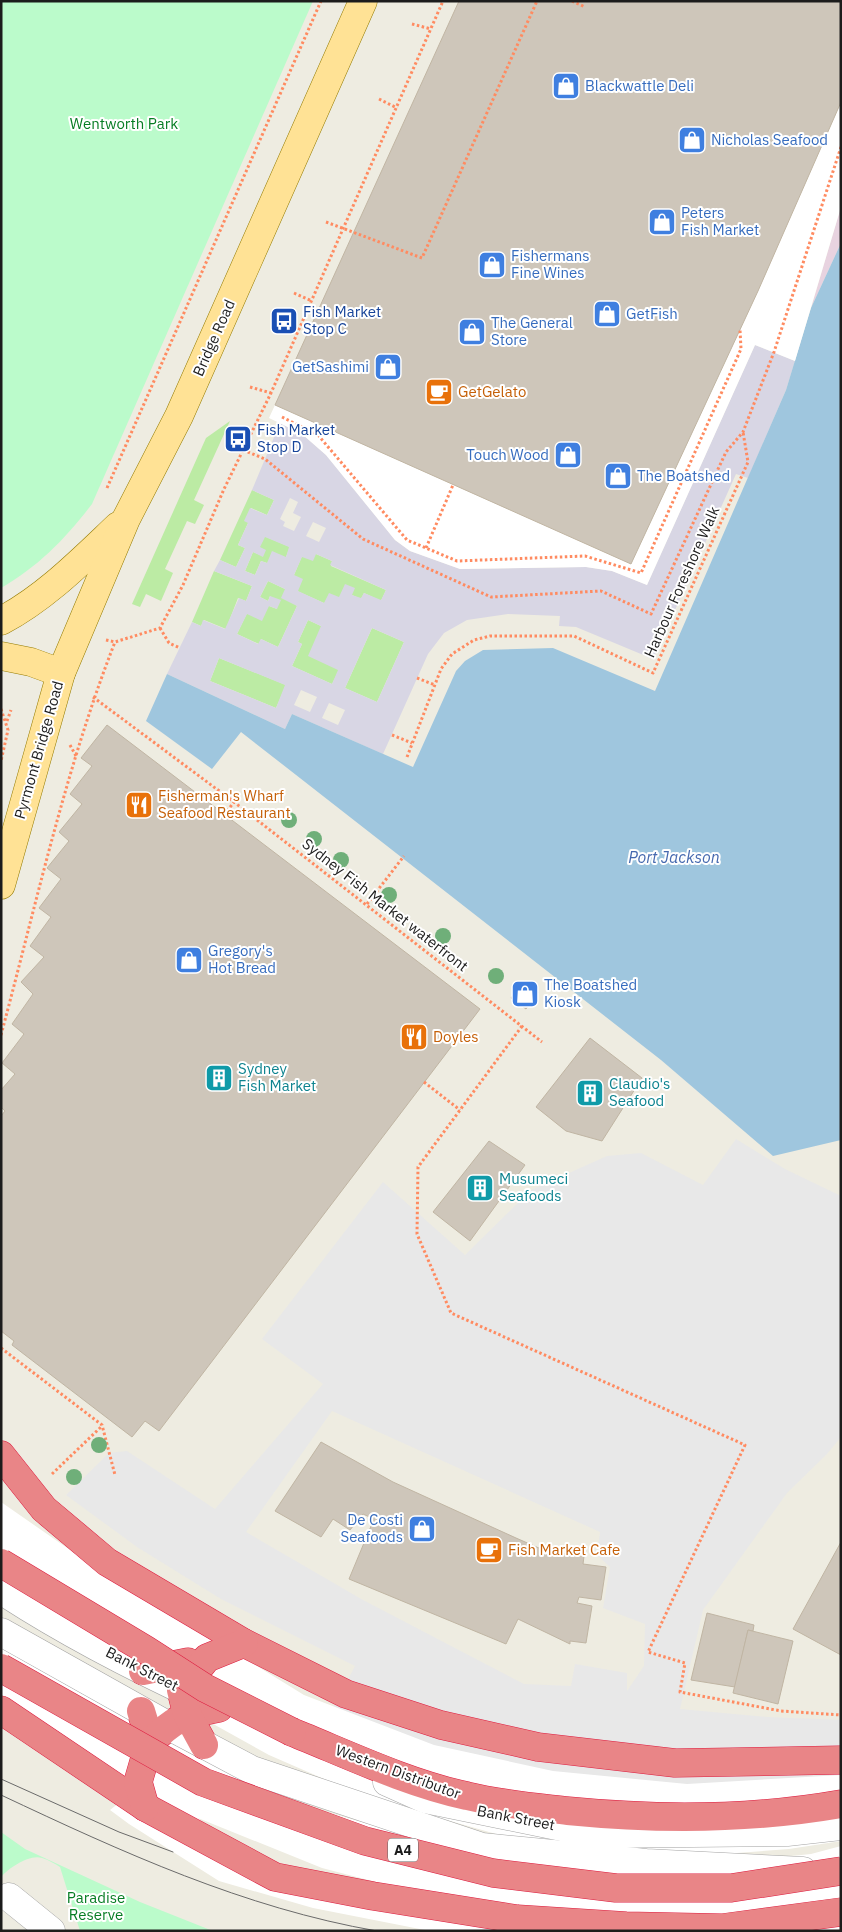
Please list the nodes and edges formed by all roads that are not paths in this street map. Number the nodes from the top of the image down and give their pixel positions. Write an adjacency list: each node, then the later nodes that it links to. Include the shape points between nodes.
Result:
1 (363, 1): 2 (main road, Bridge Road, via 179,416)
2 (126, 519): 3 (main road, via 59,581); 5 (main road, Bridge Road)
3 (1, 621)
4 (1, 656): 5 (main road)
5 (61, 673): 6 (main road, Pyrmont Bridge Road)
6 (1, 885)
7 (1, 1455): 11 (highway, via 44,1509 107,1562)
8 (1, 1563): 21 (highway, Western Distributor, bridge, via 205,1688 266,1719 400,1776 466,1796 513,1805 629,1817 731,1818)
9 (1, 1590): 14 (street, Bank Street)
10 (1, 1632): 17 (street)
11 (244, 1643): 12 (highway); 20 (highway, via 346,1694 441,1725 538,1747 675,1763)
12 (207, 1658): 14 (highway); 18 (highway)
13 (1, 1668): 24 (highway, A4, bridge, via 203,1782 365,1841 494,1873 616,1888 721,1888)
14 (142, 1672): 18 (street, Bank Street)
15 (219, 1708): 18 (highway); 23 (street, Bank Street, via 425,1800 596,1834 787,1832)
16 (1, 1710): 22 (highway)
17 (140, 1710): 18 (highway)
18 (171, 1718): 19 (highway); 22 (highway, via 138,1782)
19 (204, 1745): 24 (street, Bank Street, via 252,1770 482,1847 646,1863)
20 (841, 1760)
21 (841, 1804)
22 (145, 1807): 26 (highway, via 275,1877 517,1919 722,1928)
23 (841, 1826)
24 (841, 1872)
25 (8, 1897): 27 (street)
26 (841, 1912)
27 (51, 1931)

